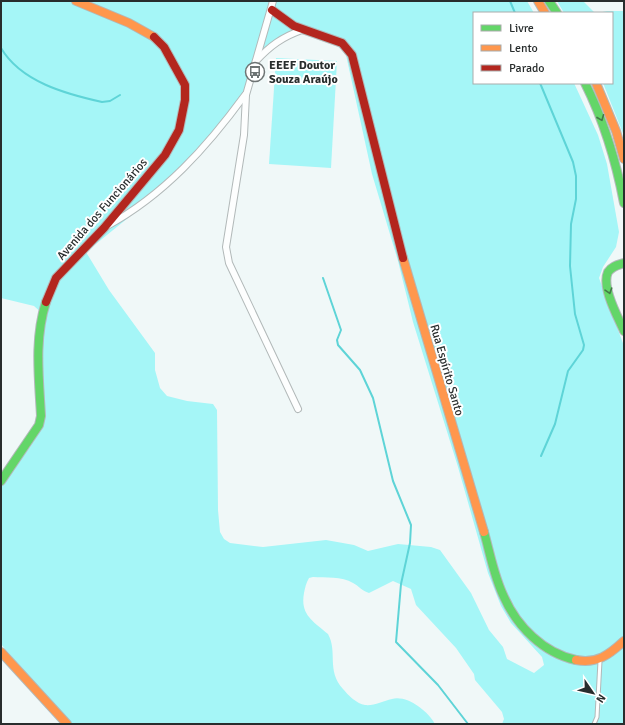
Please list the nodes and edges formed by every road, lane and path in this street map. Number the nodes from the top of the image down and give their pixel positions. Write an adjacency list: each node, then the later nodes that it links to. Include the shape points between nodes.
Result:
1 (76, 1): 14 (main road, Avenida dos Funcionários, via 129,23 156,39 177,67 185,85 180,126 168,151)
2 (538, 1): 5 (main road)
3 (549, 1): 6 (main road)
4 (272, 5): 7 (main road, Rua Espírito Santo, via 288,23); 8 (street, Rua Espírito Santo)
5 (544, 12)
6 (555, 12)
7 (302, 30): 8 (street, Rua Espírito Santo, via 274,43); 21 (main road, Rua Espírito Santo, via 339,41 352,55 409,282 503,596 519,623 540,643 577,662)
8 (255, 62): 11 (street, Rua Espírito Santo)
9 (585, 84): 13 (main road, one-way to 13, via 608,135)
10 (596, 84): 12 (main road, via 616,131)
11 (246, 95): 14 (street, via 182,171 133,211); 17 (street, Rua Espírito Santo, via 243,145 227,237 227,254)
12 (624, 159)
13 (624, 203)
14 (104, 228): 18 (main road, Avenida dos Funcionários, via 56,278 44,304 39,348 40,425)
15 (624, 263): 16 (main road, one-way to 16, via 611,269 606,279)
16 (624, 331)
17 (298, 409)
18 (1, 481)
19 (624, 641): 21 (main road, Rua Espírito Santo)
20 (1, 652): 22 (main road)
21 (600, 659): 23 (lane)
22 (67, 724)
23 (594, 724)

